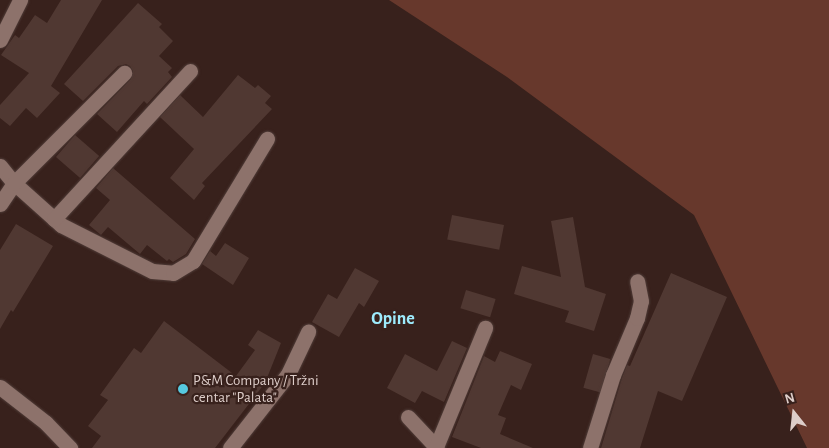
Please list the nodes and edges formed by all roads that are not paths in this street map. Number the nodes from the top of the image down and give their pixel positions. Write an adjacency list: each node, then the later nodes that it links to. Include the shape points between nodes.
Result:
1 (20, 0): 2 (street)
2 (0, 40)
3 (190, 70): 9 (street)
4 (124, 73): 7 (street)
5 (267, 139): 9 (street, via 193,261 173,273 152,271)
6 (0, 166): 7 (street)
7 (14, 183): 8 (street); 9 (street)
8 (0, 204)
9 (54, 219)
10 (637, 281): 18 (street, via 641,301 637,318 613,375)
11 (485, 328): 17 (street)
12 (308, 332): 16 (street, via 288,374)
13 (0, 387): 15 (street, via 46,423)
14 (408, 417): 17 (street)
15 (70, 448)
16 (230, 448)
17 (437, 448)
18 (590, 448)

